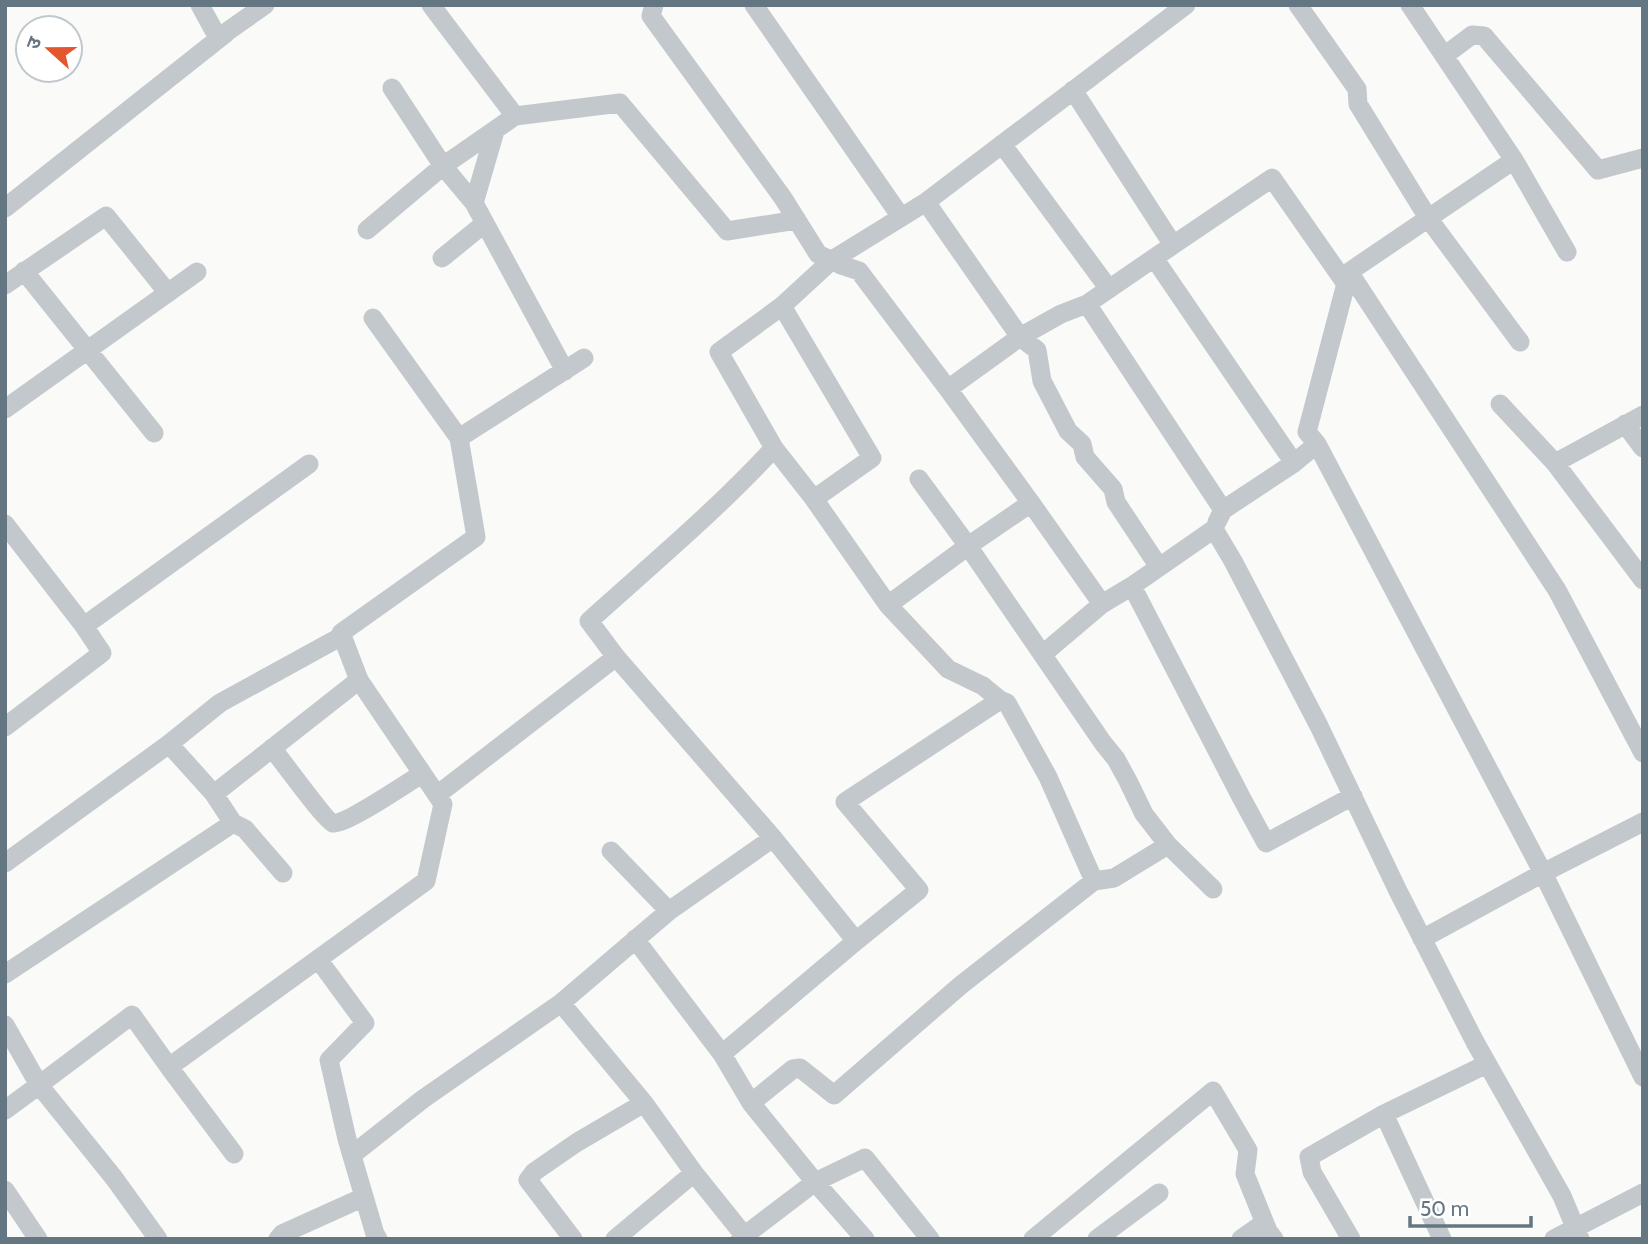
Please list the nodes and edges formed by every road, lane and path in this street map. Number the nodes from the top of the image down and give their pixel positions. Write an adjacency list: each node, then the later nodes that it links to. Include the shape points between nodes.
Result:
1 (200, 5): 9 (street, via 218,38)
2 (265, 5): 9 (street)
3 (431, 5): 13 (street)
4 (654, 5): 24 (street, via 651,16)
5 (754, 5): 22 (street)
6 (1186, 5): 12 (street)
7 (1298, 5): 23 (street, via 1357,89 1358,104)
8 (1410, 5): 10 (street)
9 (226, 33): 21 (street)
10 (1444, 56): 16 (street, via 1472,35 1484,36 1598,170); 17 (street)
11 (393, 88): 18 (street)
12 (1073, 90): 15 (street); 27 (street)
13 (515, 116): 14 (street); 24 (street, via 620,103 727,231)
14 (495, 131): 18 (street); 20 (street)
15 (1002, 144): 19 (street); 36 (street)
16 (1643, 158)
17 (1514, 160): 23 (street); 28 (street)
18 (443, 166): 20 (street); 26 (street)
19 (926, 202): 22 (street); 41 (street)
20 (474, 203): 25 (street)
21 (5, 208)
22 (901, 217): 31 (street)
23 (1428, 218): 34 (street); 42 (street)
24 (797, 220): 31 (street, via 818,254)
25 (485, 223): 29 (street); 45 (street)
26 (367, 230)
27 (1173, 245): 30 (street); 34 (street, via 1272,178)
28 (1567, 252)
29 (442, 258)
30 (1154, 258): 36 (street); 55 (street)
31 (832, 260): 39 (street); 46 (street, via 859,271)
32 (24, 271): 35 (street); 37 (street, via 106,216); 43 (street)
33 (197, 272): 37 (street)
34 (1348, 278): 52 (street, via 1307,432); 79 (street, via 1558,590)
35 (5, 285)
36 (1109, 289): 38 (street)
37 (167, 293): 43 (street)
38 (1087, 304): 41 (street); 61 (street)
39 (782, 306): 53 (street, via 719,352); 59 (street, via 873,458)
40 (373, 318): 51 (street)
41 (1020, 337): 46 (street); 65 (street, via 1037,350 1042,381 1068,431 1113,489 1116,502)
42 (1520, 342)
43 (87, 351): 48 (street); 50 (street)
44 (584, 358): 45 (street)
45 (565, 371): 51 (street)
46 (948, 389): 60 (street)
47 (1500, 404): 56 (street)
48 (5, 409)
49 (1634, 419): 54 (street); 56 (street)
50 (154, 433)
51 (459, 438): 71 (street, via 476,537)
52 (1317, 444): 55 (street); 91 (street)
53 (774, 448): 59 (street); 73 (street, via 589,621)
54 (1643, 449)
55 (1294, 463): 61 (street)
56 (1555, 463): 66 (street)
57 (309, 464): 70 (street)
58 (919, 479): 64 (street)
59 (814, 499): 69 (street)
60 (1031, 503): 64 (street); 68 (street)
61 (1223, 510): 63 (street)
62 (5, 524): 70 (street)
63 (1214, 529): 65 (street); 83 (street)
64 (968, 546): 69 (street); 72 (street)
65 (1159, 568): 67 (street)
66 (1643, 579)
67 (1132, 586): 68 (street); 83 (street, via 1266,843)
68 (1102, 604): 72 (street)
69 (888, 606): 75 (street, via 948,669)
70 (84, 626): 76 (street, via 102,653)
71 (342, 636): 74 (street); 77 (street, via 220,703)
72 (1043, 654): 87 (street, via 1116,759 1144,814)
73 (616, 657): 82 (street); 86 (street)
74 (359, 680): 78 (street); 80 (street)
75 (1000, 700): 92 (street, via 1007,703 1048,777); 97 (street, via 845,802 919,890)
76 (5, 727)
77 (169, 744): 81 (street); 89 (street)
78 (272, 748): 80 (street, via 335,823); 81 (street)
79 (1643, 753)
80 (422, 774): 82 (street)
81 (214, 794): 85 (street)
82 (437, 795): 98 (street, via 443,804 426,881)
83 (1353, 796): 96 (street)
84 (1643, 822): 91 (street)
85 (233, 823): 90 (street, via 245,829); 99 (street)
86 (773, 838): 94 (street); 97 (street)
87 (1168, 845): 92 (street, via 1114,878); 93 (street)
88 (611, 850): 94 (street)
89 (5, 863)
90 (283, 873)
91 (1543, 873): 96 (street); 105 (street)
92 (1094, 881): 108 (street, via 961,985 834,1095 800,1068)
93 (1213, 889)
94 (669, 911): 95 (street)
95 (635, 939): 100 (street); 102 (street)
96 (1422, 939): 103 (street)
97 (856, 941): 102 (street)
98 (318, 959): 104 (street); 112 (street, via 365,1023 329,1060)
99 (5, 974)
100 (561, 1003): 107 (street); 112 (street, via 423,1099)
101 (5, 1025): 106 (street)
102 (722, 1054): 108 (street)
103 (1487, 1064): 110 (street); 119 (street)
104 (169, 1067): 106 (street, via 132,1015); 111 (street)
105 (1643, 1077)
106 (39, 1085): 109 (street); 123 (street)
107 (644, 1103): 113 (street); 126 (street, via 576,1143 528,1180)
108 (751, 1103): 114 (street)
109 (5, 1110)
110 (1384, 1114): 133 (street, via 1309,1157 1312,1172); 134 (street)
111 (234, 1154)
112 (352, 1155): 118 (street)
113 (694, 1173): 121 (street); 127 (street)
114 (815, 1182): 121 (street); 128 (street); 129 (street, via 865,1158)
115 (5, 1190): 122 (street)
116 (1159, 1193): 131 (street)
117 (1643, 1193): 119 (street)
118 (364, 1197): 124 (street); 125 (street)
119 (1578, 1233): 135 (street)
120 (1271, 1235): 130 (street, via 1245,1174 1248,1150 1213,1091); 132 (street, via 1258,1227)
121 (744, 1238)
122 (38, 1239)
123 (158, 1239)
124 (278, 1239)
125 (378, 1239)
126 (573, 1239)
127 (615, 1239)
128 (864, 1239)
129 (930, 1239)
130 (1033, 1239)
131 (1097, 1239)
132 (1241, 1239)
133 (1351, 1239)
134 (1443, 1239)
135 (1555, 1239)

